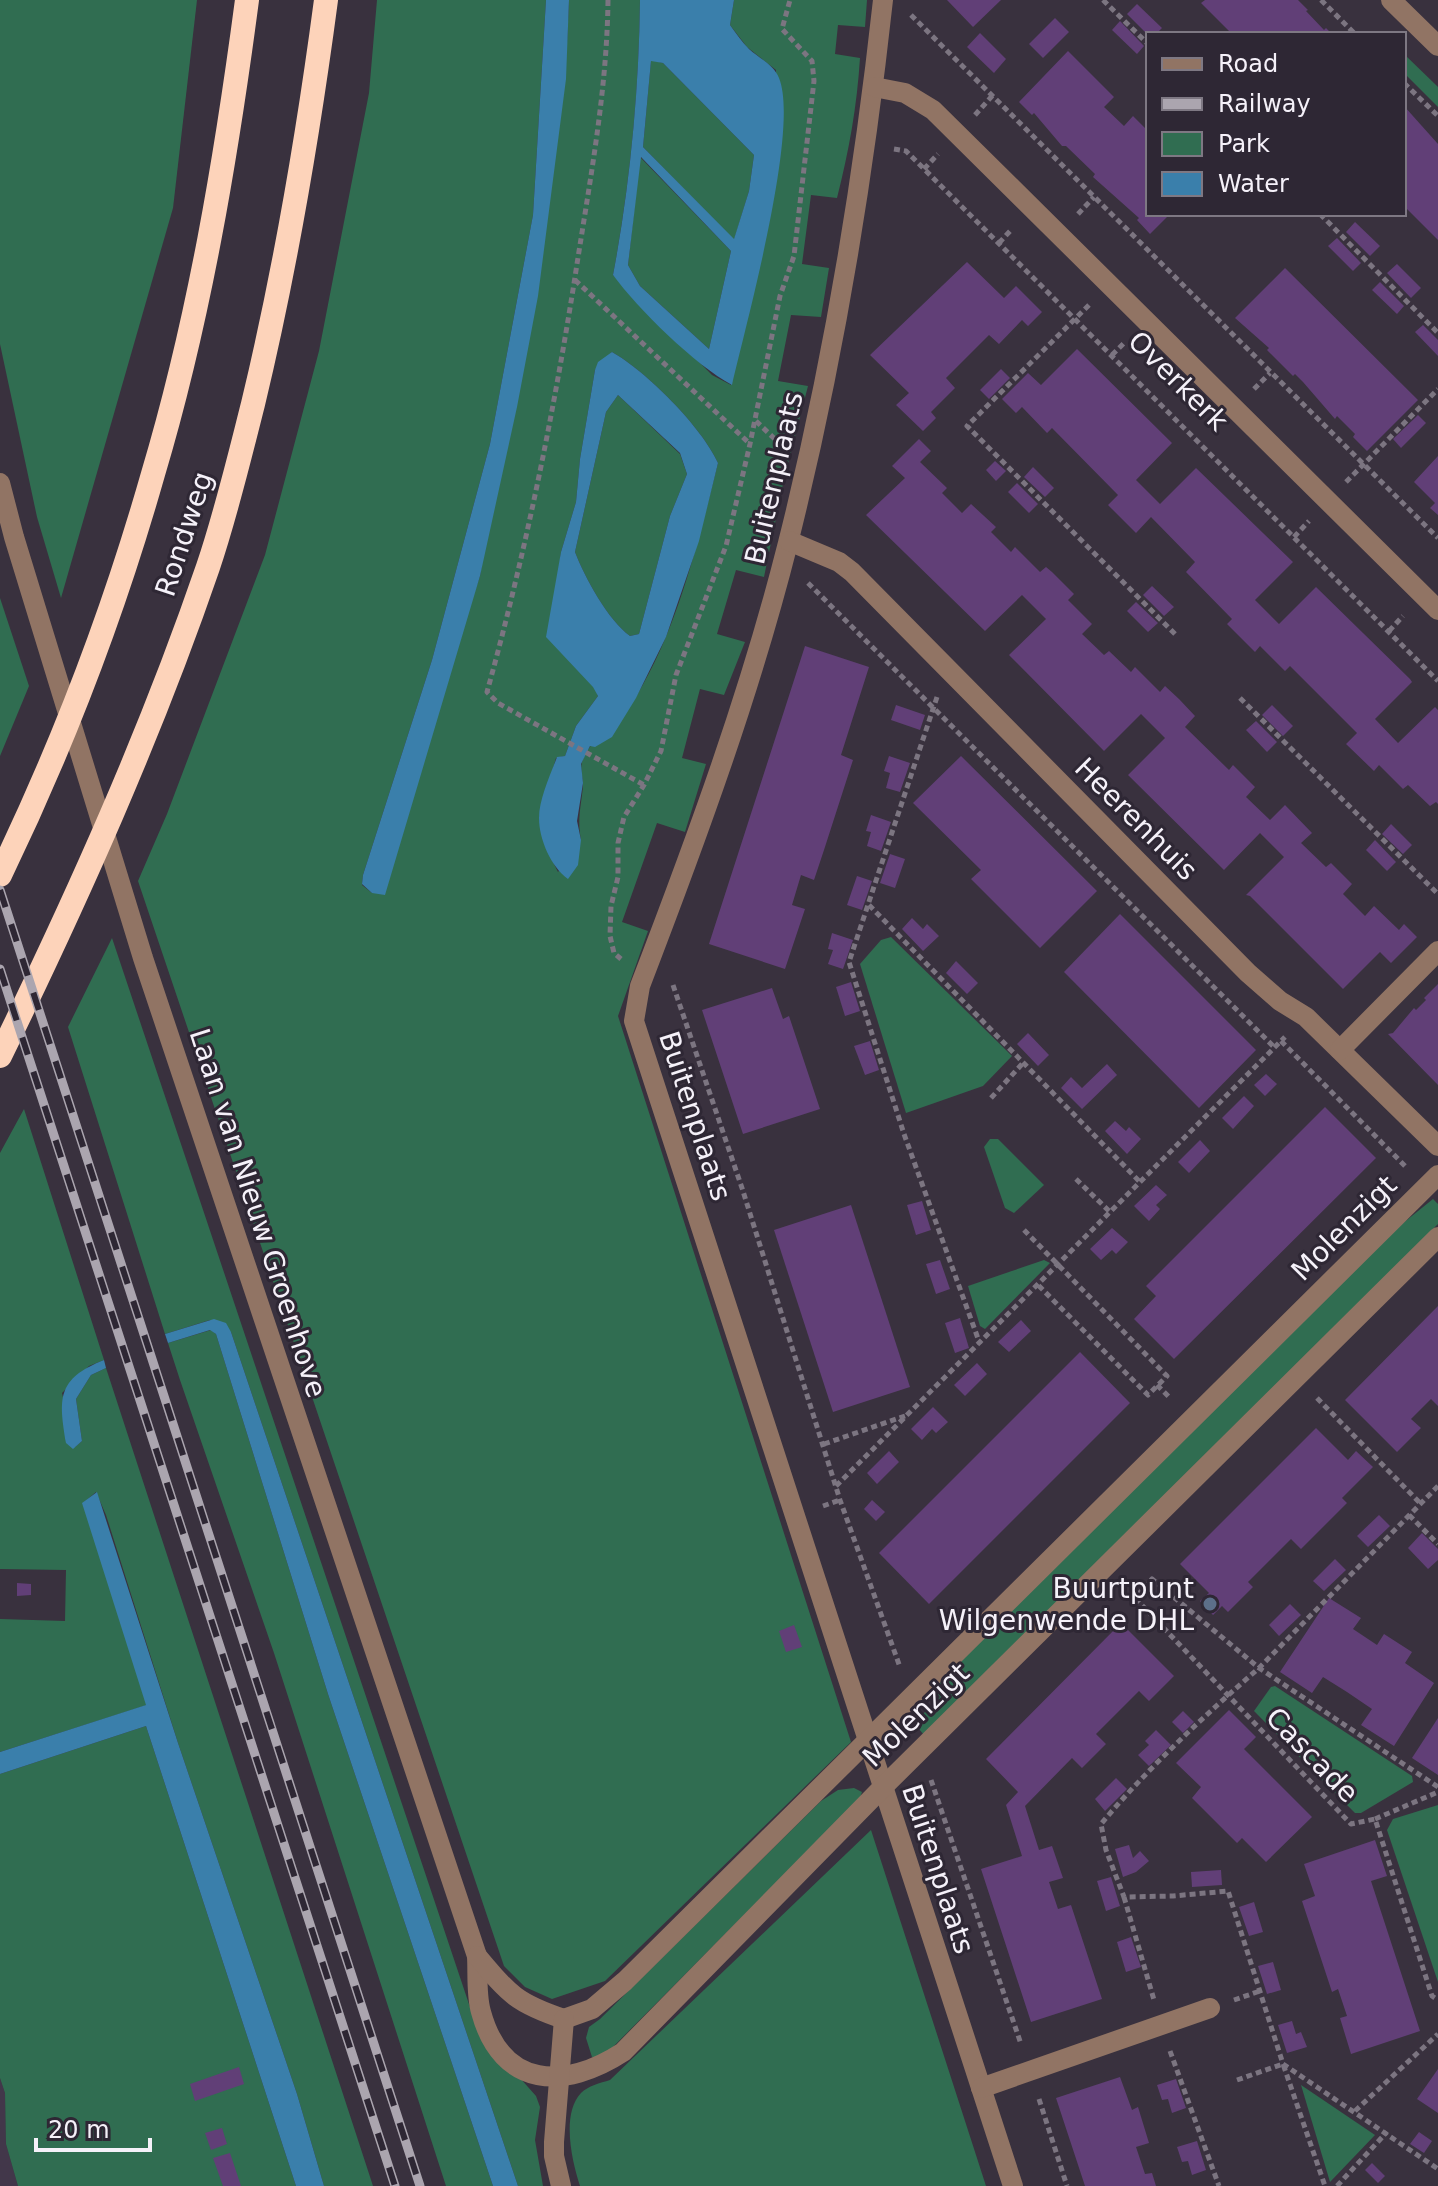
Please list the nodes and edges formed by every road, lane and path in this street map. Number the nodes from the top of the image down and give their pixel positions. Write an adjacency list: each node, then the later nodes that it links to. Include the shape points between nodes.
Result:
1 (247, 0): 36 (highway, Rondweg, via 215,204 154,474 105,623)
2 (326, 0): 45 (highway, Rondweg, via 277,307 209,565 144,742)
3 (608, 0): 18 (path, via 595,153)
4 (790, 0): 22 (path, via 782,29 812,61 814,81 794,256 780,296)
5 (883, 0): 14 (street, Buitenplaats)
6 (1103, 0): 11 (path)
7 (1321, 0): 10 (path)
8 (1391, 0): 12 (street)
9 (907, 11): 23 (path)
10 (1353, 32)
11 (1146, 42)
12 (1438, 46)
13 (1406, 85): 15 (path)
14 (874, 87): 16 (street, Buitenplaats); 25 (street, Overkerk, via 905,93 933,110)
15 (1438, 116)
16 (865, 144): 19 (path, Overkerk, via 906,151); 27 (street, Buitenplaats, via 843,291)
17 (1322, 216): 20 (path)
18 (575, 279): 22 (path); 35 (path, via 519,576 487,692 566,744)
19 (1076, 319): 30 (path, via 967,426); 32 (path, Overkerk)
20 (1438, 333)
21 (1438, 389): 23 (path)
22 (750, 444): 35 (path, via 726,546 676,675 661,751)
23 (1362, 465): 25 (path); 26 (path)
24 (0, 483): 74 (street, Laan van Nieuw Groenhove, via 143,958)
25 (1328, 501): 29 (street, Overkerk)
26 (1438, 538)
27 (789, 541): 28 (street, Buitenplaats); 31 (street, Heerenhuis, via 852,572)
28 (780, 573): 34 (path, via 810,584); 40 (street, Buitenplaats, via 732,735)
29 (1438, 610)
30 (1176, 635)
31 (957, 677): 34 (path); 41 (street, Heerenhuis, via 1248,973)
32 (1438, 681)
33 (1240, 698): 37 (path)
34 (934, 706): 38 (path); 43 (path)
35 (644, 785): 40 (path, via 624,817 618,843 610,936 614,953 623,961)
36 (0, 875)
37 (1438, 894)
38 (868, 905): 46 (path); 57 (path, via 849,962)
39 (1438, 951): 44 (street)
40 (647, 966): 60 (path, via 671,978); 69 (street, Buitenplaats, via 634,1021)
41 (1306, 1017): 42 (path); 44 (street, Heerenhuis)
42 (1281, 1041): 43 (path); 50 (path)
43 (1275, 1048): 51 (path)
44 (1340, 1050): 48 (street, Heerenhuis)
45 (0, 1056)
46 (1023, 1063): 47 (path); 51 (path)
47 (991, 1098)
48 (1438, 1146)
49 (1076, 1179): 52 (path)
50 (1432, 1181): 67 (street, Molenzigt)
51 (1140, 1182): 52 (path)
52 (1110, 1212): 55 (path)
53 (1024, 1230): 55 (path)
54 (1438, 1237): 58 (street, Molenzigt)
55 (1058, 1265): 56 (path); 56 (path, via 1167,1376 1148,1395)
56 (1038, 1285): 57 (path)
57 (980, 1344): 59 (path)
58 (1297, 1377): 63 (path); 70 (street, Molenzigt)
59 (910, 1414): 60 (path); 61 (path)
60 (824, 1444): 61 (path)
61 (836, 1486): 67 (path)
62 (1438, 1486): 63 (path)
63 (1420, 1503): 64 (path)
64 (1409, 1515): 65 (path); 66 (path)
65 (1438, 1544)
66 (1259, 1668): 68 (path); 68 (path, Cascade, via 1152,1579 1135,1598); 72 (path, Cascade)
67 (912, 1694): 69 (street, Molenzigt)
68 (1227, 1695): 73 (path, Cascade, via 1351,1824); 79 (path, via 1101,1824 1124,1897 1228,1891)
69 (869, 1739): 71 (street, Buitenplaats); 77 (street, Molenzigt, via 625,1981 592,2009)
70 (921, 1750): 71 (street, Molenzigt); 80 (path)
71 (882, 1788): 81 (street, Molenzigt, via 623,2052 599,2068); 83 (street, Buitenplaats)
72 (1438, 1790): 73 (path)
73 (1375, 1819): 75 (path, Cascade, via 1432,1996)
74 (477, 1956): 77 (street, Laan van Nieuw Groenhove, via 529,2008); 81 (street, Laan van Nieuw Groenhove, via 481,2011 500,2051 530,2074)
75 (1438, 2000)
76 (1210, 2008): 80 (street)
77 (564, 2019): 81 (street)
78 (1438, 2034): 84 (path)
79 (1283, 2064): 82 (path); 84 (path); 90 (path)
80 (1030, 2071): 83 (street); 89 (path)
81 (559, 2078): 87 (street, via 554,2156)
82 (1237, 2080)
83 (981, 2088): 88 (street, Buitenplaats)
84 (1355, 2111): 85 (path)
85 (1387, 2132): 86 (path); 91 (path)
86 (1438, 2169)
87 (561, 2186)
88 (1013, 2186)
89 (1067, 2186)
90 (1325, 2186)
91 (1337, 2186)

